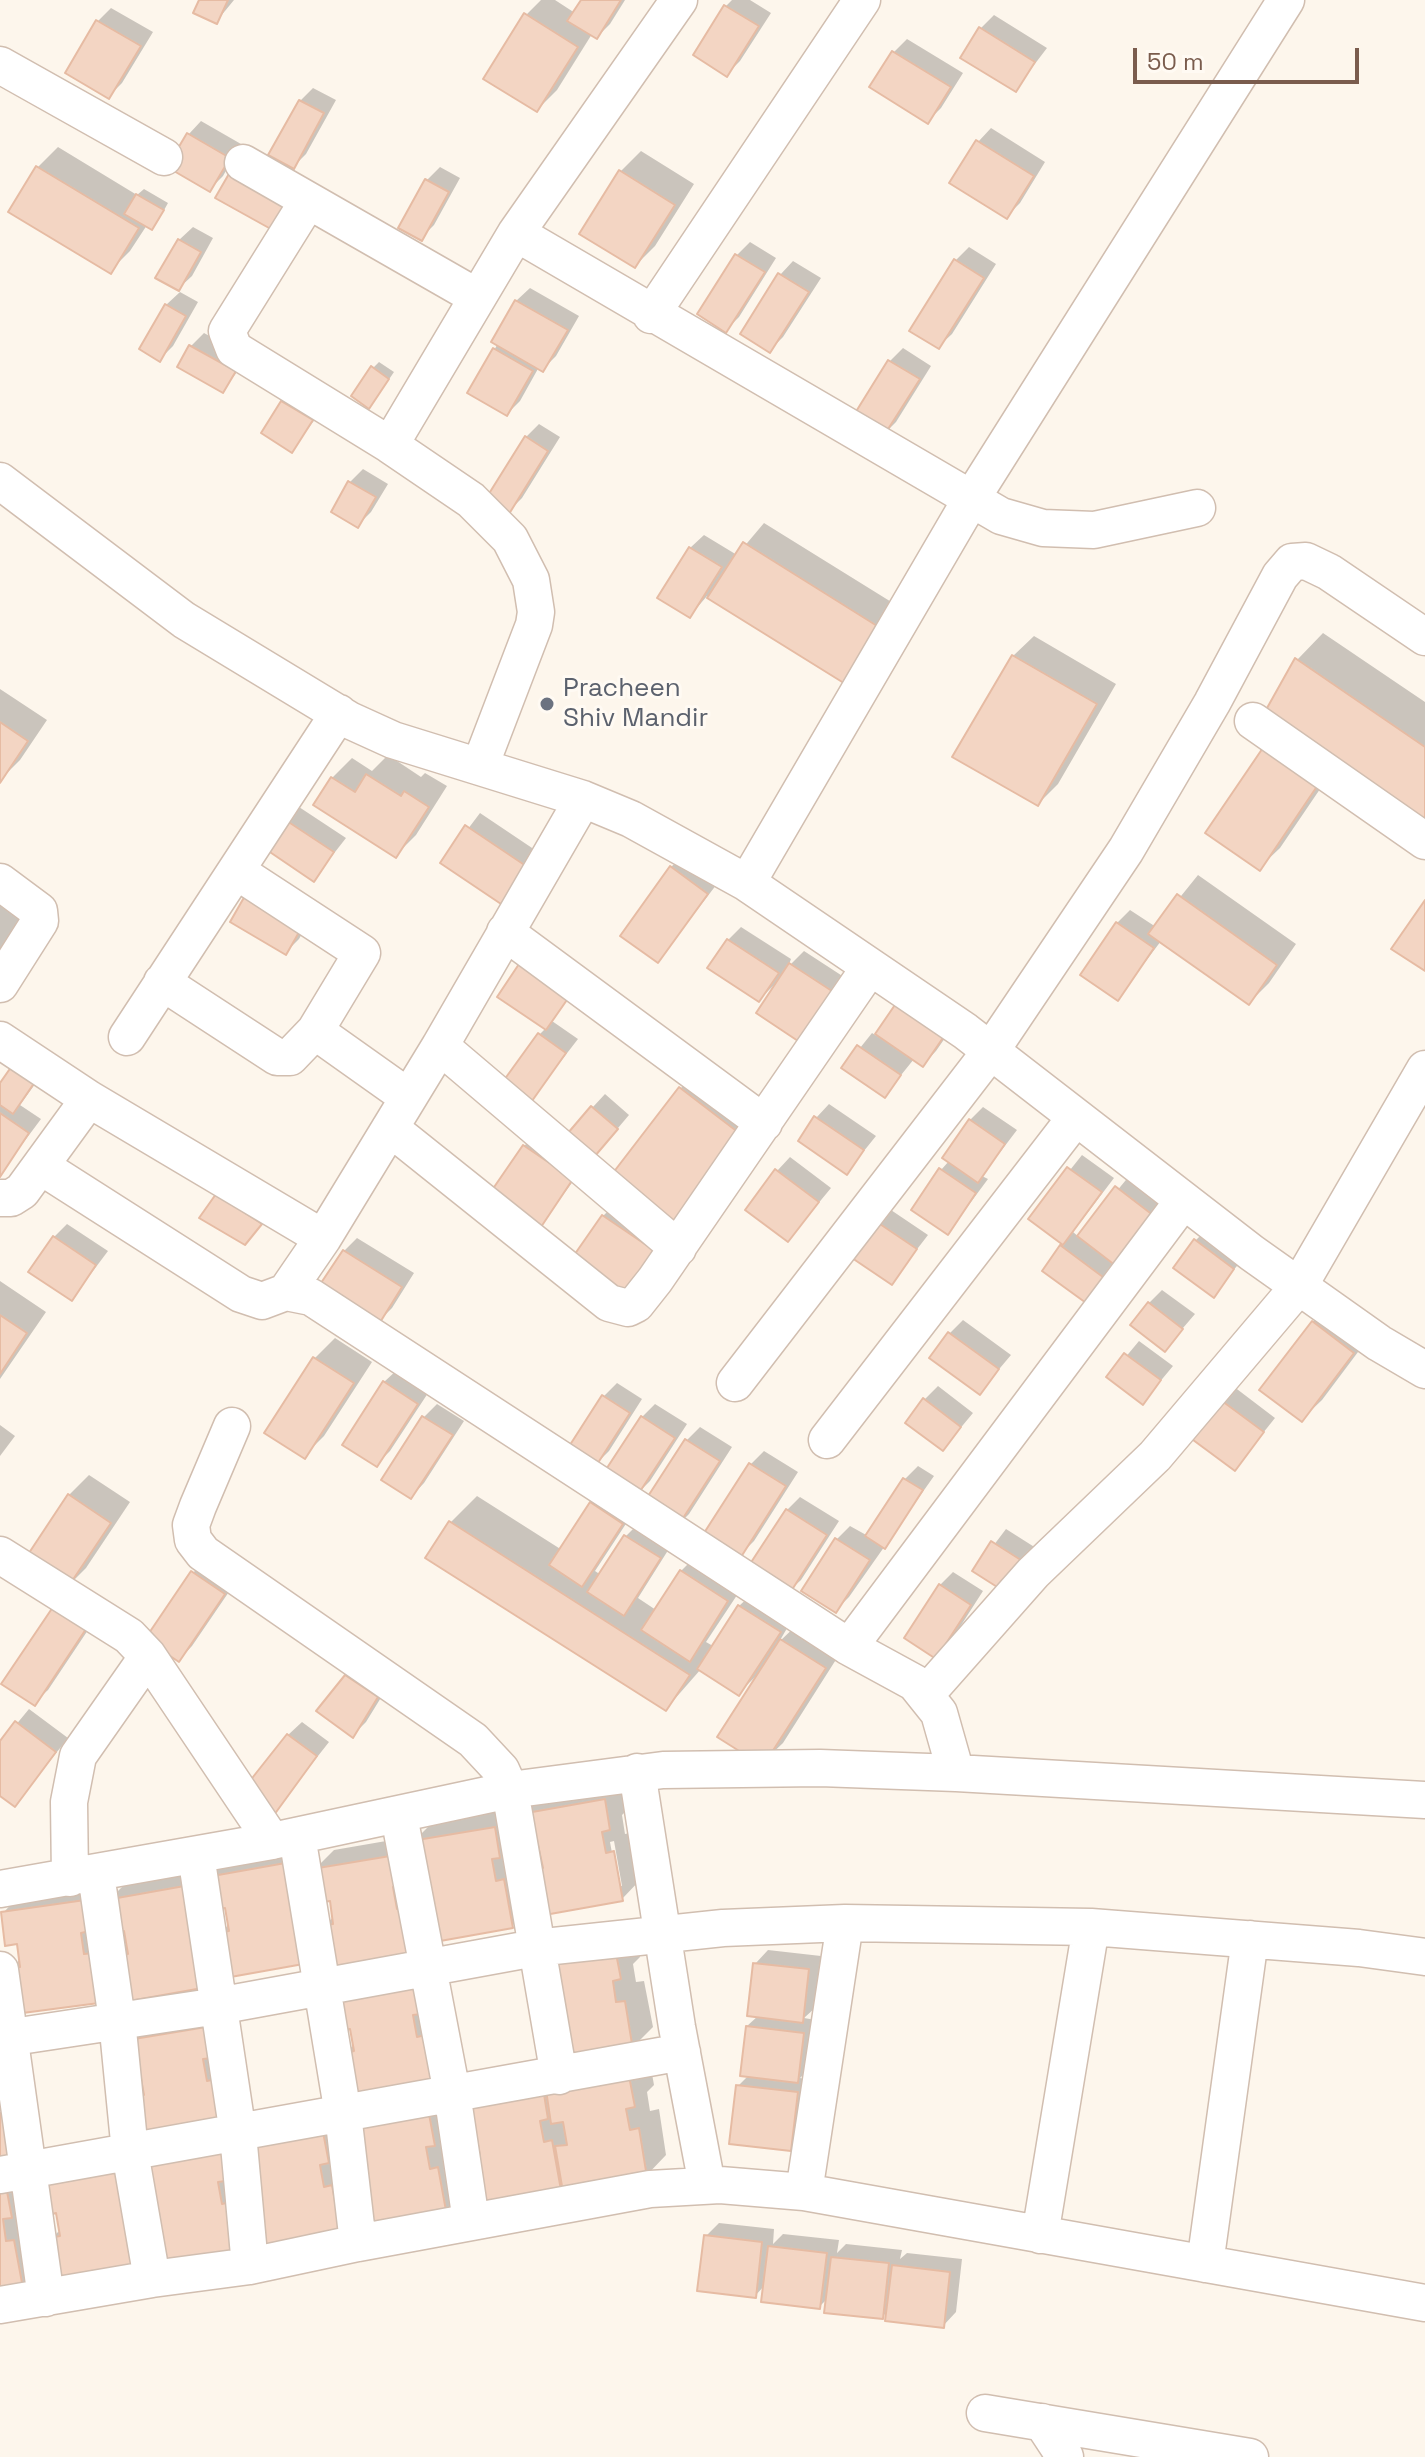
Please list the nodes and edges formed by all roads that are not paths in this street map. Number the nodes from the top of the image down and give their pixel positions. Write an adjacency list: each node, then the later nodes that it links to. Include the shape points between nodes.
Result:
1 (679, 0): 8 (street)
2 (862, 0): 10 (street)
3 (1286, 0): 13 (street)
4 (0, 65): 5 (street)
5 (164, 157)
6 (243, 163): 7 (street)
7 (308, 201): 9 (street); 11 (street, via 227,331 234,349)
8 (516, 233): 9 (street); 10 (street)
9 (477, 297): 11 (street)
10 (651, 315): 13 (street)
11 (390, 445): 18 (street, via 471,500 510,539 531,580 534,625)
12 (0, 481): 16 (street, via 184,620)
13 (970, 501): 14 (street, via 1043,528 1094,530); 23 (street)
14 (1197, 508)
15 (1425, 637): 32 (street, via 1329,572 1306,561 1292,562 1126,850)
16 (339, 713): 18 (street, via 393,740); 21 (street)
17 (1253, 721): 20 (street)
18 (480, 766): 19 (street)
19 (583, 799): 23 (street, via 631,819); 24 (street)
20 (1425, 841)
21 (238, 872): 26 (street); 28 (street, via 362,953)
22 (0, 882): 27 (street, via 39,911 40,921)
23 (747, 883): 25 (street)
24 (505, 932): 31 (street); 37 (street)
25 (870, 967): 32 (street); 37 (street)
26 (162, 982): 28 (street, via 277,1057 290,1057); 29 (street)
27 (0, 984)
28 (315, 1031): 34 (street)
29 (127, 1037)
30 (0, 1040): 35 (street)
31 (440, 1046): 34 (street); 43 (street)
32 (990, 1052): 36 (street); 47 (street)
33 (1425, 1069): 44 (street)
34 (408, 1097): 38 (street)
35 (89, 1099): 39 (street); 42 (street)
36 (1076, 1117): 41 (street); 49 (street)
37 (764, 1123): 43 (street)
38 (390, 1128): 42 (street); 43 (street, via 619,1308 636,1304)
39 (42, 1167): 40 (street, via 22,1191); 45 (street, via 241,1294 262,1301)
40 (0, 1198)
41 (1183, 1201): 44 (street); 51 (street)
42 (323, 1238): 45 (street)
43 (678, 1248)
44 (1299, 1286): 46 (street); 53 (street, via 1164,1445 1033,1573)
45 (286, 1292): 51 (street, via 321,1303)
46 (1425, 1370)
47 (735, 1383)
48 (232, 1426): 56 (street, via 191,1525 193,1540 203,1553 473,1740 501,1770)
49 (827, 1440)
50 (0, 1555): 52 (street, via 129,1636)
51 (849, 1647): 53 (street)
52 (148, 1656): 59 (street); 61 (street, via 78,1756 69,1802)
53 (926, 1694): 55 (street, via 939,1713)
54 (637, 1772): 55 (street, via 760,1768); 56 (street); 65 (street)
55 (956, 1773): 57 (street)
56 (510, 1790): 58 (street); 67 (street)
57 (1425, 1800)
58 (399, 1816): 59 (street); 69 (street)
59 (284, 1839): 60 (street); 71 (street)
60 (196, 1855): 61 (street); 72 (street)
61 (83, 1876): 62 (street); 73 (street)
62 (0, 1889)
63 (845, 1923): 64 (street); 65 (street); 83 (street)
64 (1091, 1927): 66 (street); 85 (street)
65 (662, 1933): 67 (street); 75 (street)
66 (1250, 1939): 68 (street); 87 (street)
67 (535, 1948): 69 (street); 76 (street)
68 (1425, 1957)
69 (426, 1969): 71 (street); 77 (street)
70 (0, 1970): 74 (street)
71 (320, 1988): 72 (street); 78 (street)
72 (218, 2006): 73 (street); 79 (street)
73 (117, 2020): 74 (street); 80 (street)
74 (6, 2038): 81 (street)
75 (682, 2052): 76 (street); 82 (street)
76 (559, 2076): 77 (street)
77 (452, 2096): 78 (street); 84 (street)
78 (343, 2114): 79 (street); 86 (street)
79 (238, 2134): 80 (street); 88 (street)
80 (130, 2152): 81 (street); 89 (street)
81 (15, 2172): 90 (street)
82 (707, 2185): 83 (street); 84 (street, via 650,2189)
83 (804, 2192): 85 (street)
84 (471, 2221): 86 (street)
85 (1040, 2235): 87 (street)
86 (358, 2243): 88 (street)
87 (1205, 2264): 91 (street)
88 (250, 2266): 89 (street)
89 (152, 2279): 90 (street)
90 (46, 2298): 92 (street)
91 (1425, 2303)
92 (0, 2305)
93 (985, 2413): 94 (street)
94 (1042, 2422): 95 (street); 96 (street)
95 (1193, 2451): 97 (street)
96 (1065, 2457)
97 (1250, 2457)

